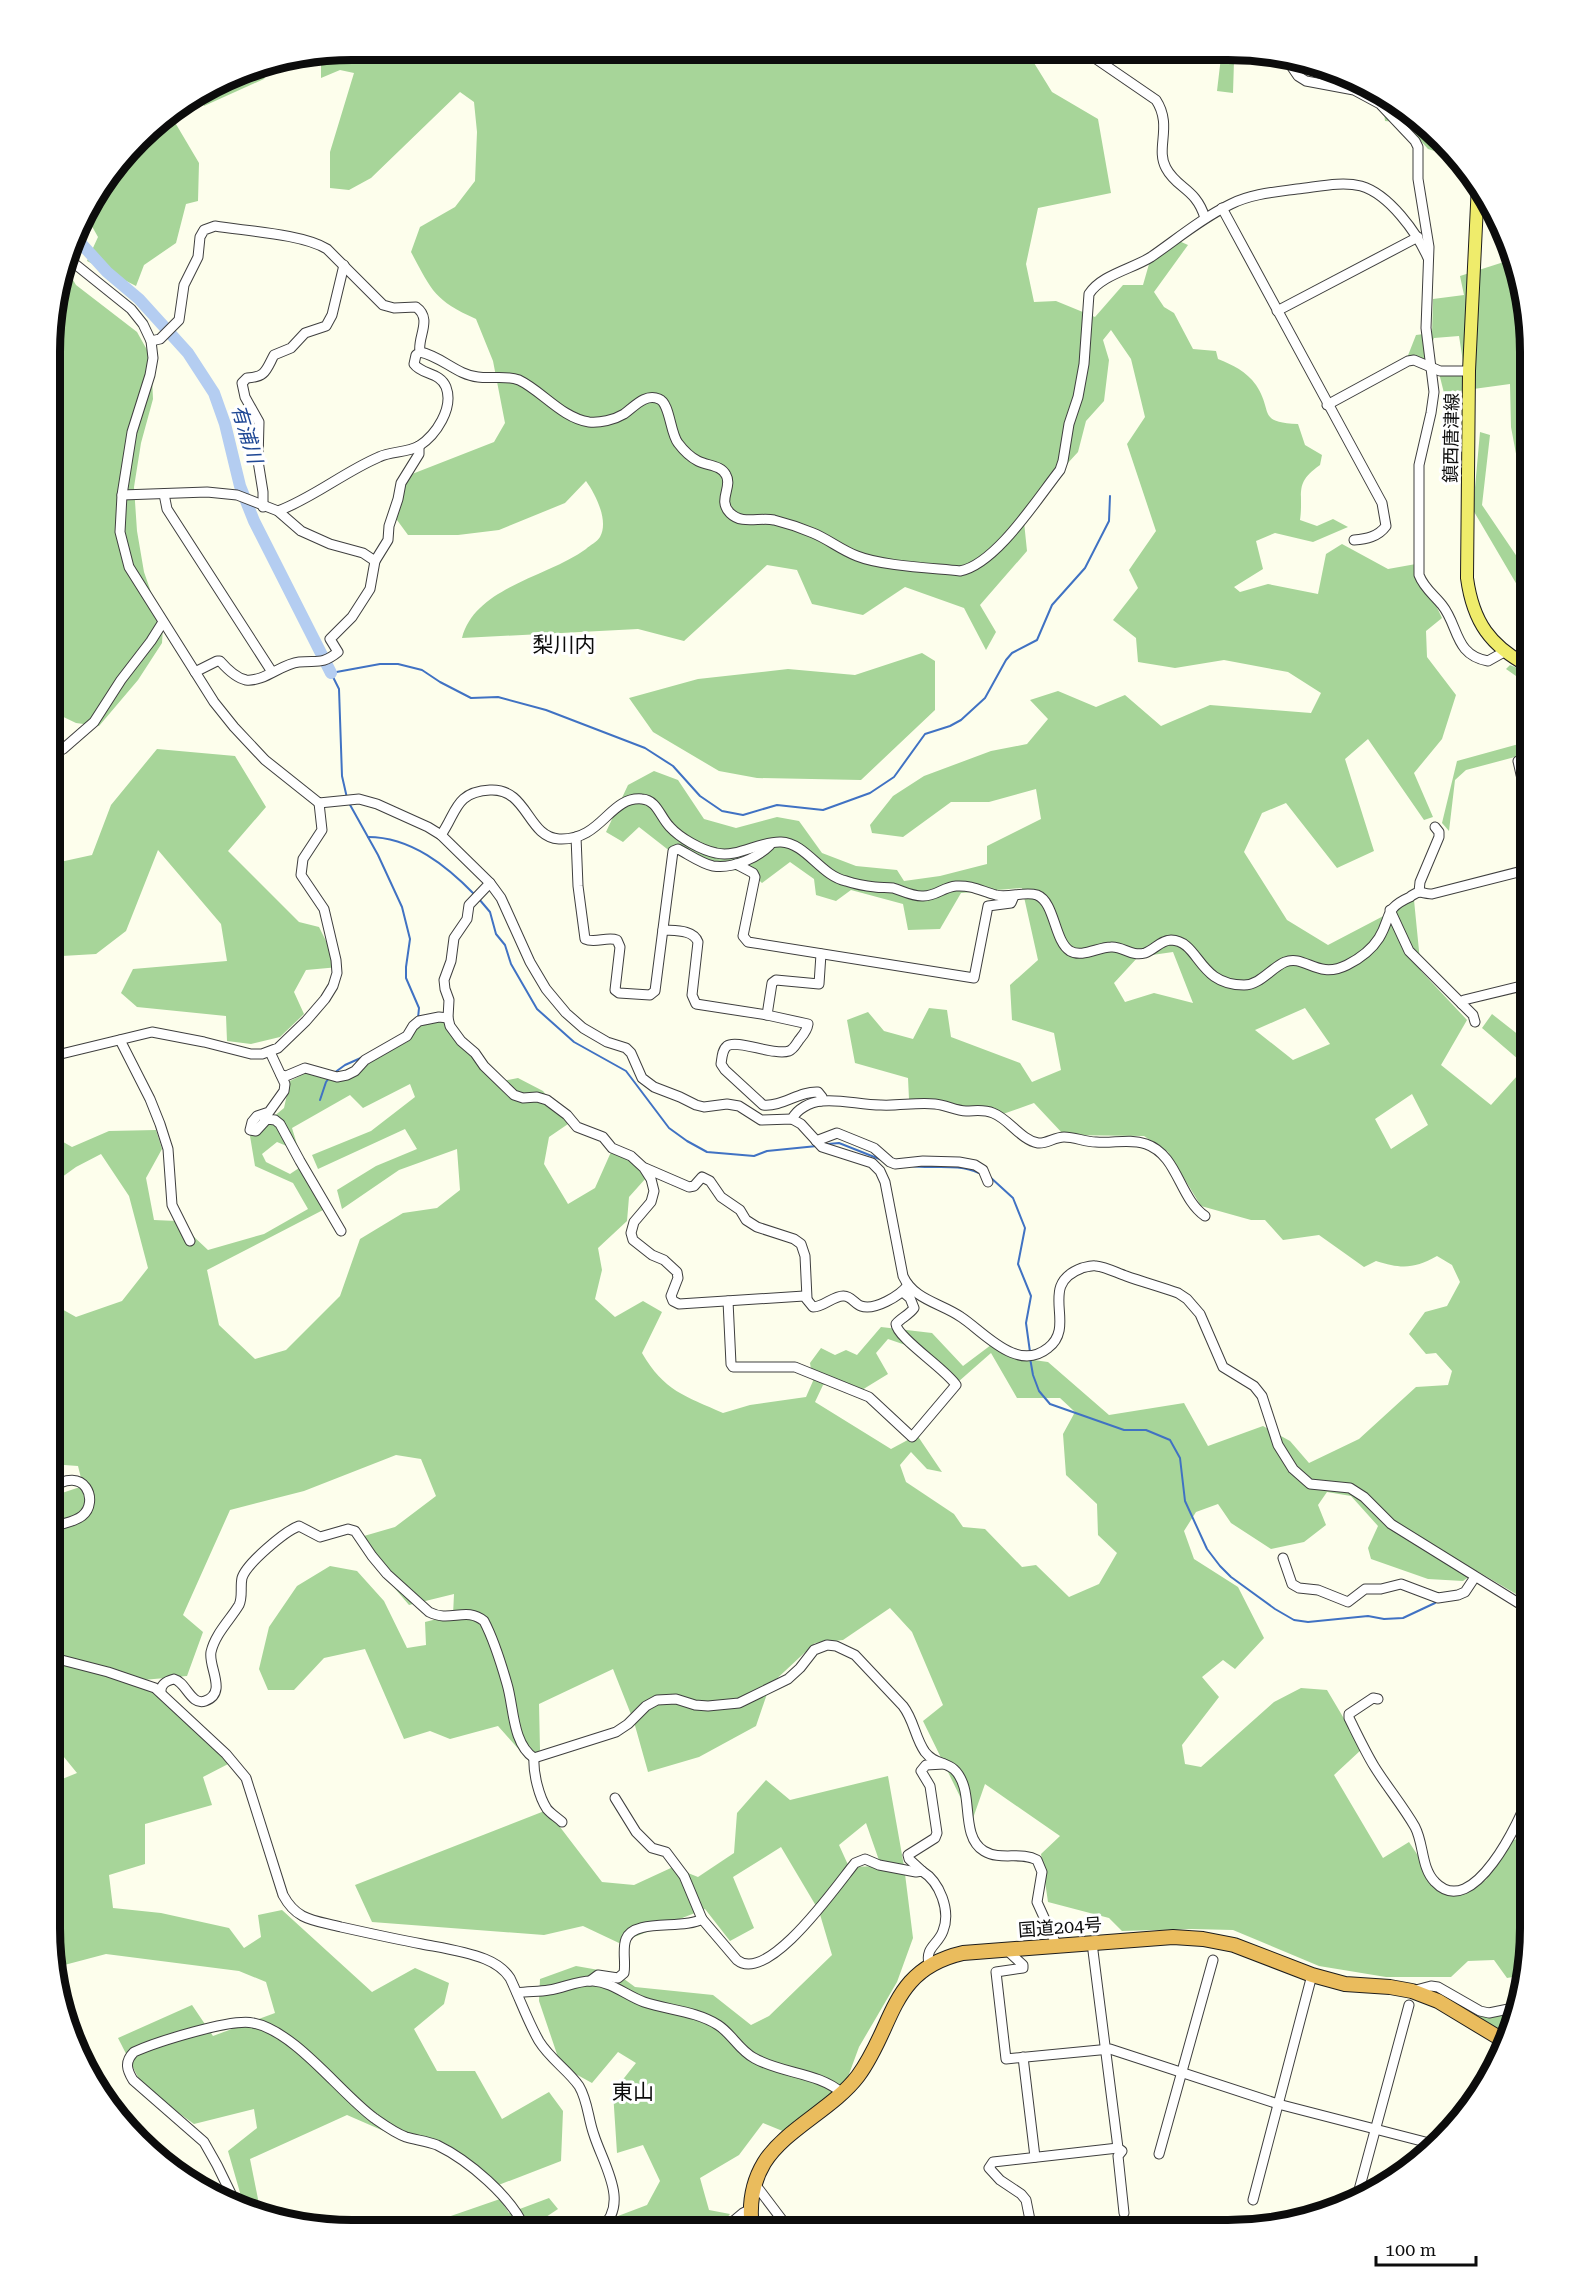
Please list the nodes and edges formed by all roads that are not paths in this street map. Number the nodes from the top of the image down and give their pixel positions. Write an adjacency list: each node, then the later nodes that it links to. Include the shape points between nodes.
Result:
1 (1098, 60): 5 (street, via 1156,100 1165,123 1165,167 1194,195)
2 (1292, 68): 7 (street, via 1306,81 1354,90 1380,104 1415,141)
3 (1477, 200): 14 (main road, 鎮西唐津線)
4 (1222, 208): 5 (street); 6 (street, via 1272,192 1353,185 1375,193); 10 (street)
5 (1205, 218): 12 (street, via 1149,258 1093,288 1087,305 1078,397 1059,470 984,561 960,571 858,557 812,533 771,519 742,520 732,515 725,506 726,474 689,456 676,441 664,402 658,398 644,399 609,420 590,422 577,419 519,381 465,374)
6 (1418, 237): 7 (street); 10 (street)
7 (1428, 258): 13 (street, via 1426,328)
8 (74, 263): 11 (street, via 131,309)
9 (344, 265): 11 (street, via 327,249 303,239 210,227 200,237 198,256 183,285 182,314 172,329); 12 (street, via 383,305 421,310 424,318); 19 (street, via 326,326 305,333 291,348 274,355 259,377 247,378 242,383 245,398 259,422)
10 (1277, 311): 15 (street)
11 (156, 340): 18 (street, via 150,375 132,432)
12 (420, 352): 16 (street, via 414,364 417,369 442,380 448,397 439,425)
13 (1432, 369): 14 (street); 15 (street, via 1408,361); 24 (street, via 1434,392 1419,465 1419,575 1471,655 1488,661)
14 (1469, 371): 24 (main road, 鎮西唐津線, via 1467,578 1476,616)
15 (1327, 405): 21 (street, via 1386,517 1382,532)
16 (419, 446): 20 (street, via 378,457); 22 (street, via 419,454 401,483 388,540)
17 (164, 494): 18 (street); 19 (street, via 237,495); 27 (street, via 167,509)
18 (122, 495): 23 (street, via 123,549 129,567)
19 (263, 507): 20 (street)
20 (278, 511): 22 (street, via 302,531)
21 (1354, 540)
22 (375, 561): 27 (street, via 370,589 352,617 330,639 338,652 322,662 297,662)
23 (163, 622): 26 (street); 28 (street, via 94,722)
24 (1504, 652): 25 (main road, 鎮西唐津線)
25 (1520, 661)
26 (195, 672): 27 (street, via 217,661 246,680 260,679); 31 (street, via 234,727 265,760)
27 (272, 672)
28 (60, 751)
29 (1518, 761): 30 (street)
30 (1520, 770)
31 (319, 803): 33 (street, via 358,799); 50 (street, via 322,830 303,859 301,875 324,909 337,973 319,1006 285,1043)
32 (1435, 827): 39 (street, via 1439,837)
33 (441, 835): 34 (street, via 463,798 492,790 516,798 549,837); 38 (street)
34 (576, 837): 35 (street, via 600,824 624,802 638,798 656,806 678,835 711,852 722,854); 42 (street, via 585,939 617,940 618,993 650,995 655,991)
35 (772, 843): 36 (street, via 761,853); 40 (street, via 794,846 841,880 922,896 959,886)
36 (736, 864): 42 (street, via 712,866 675,849); 43 (street, via 754,877 744,940)
37 (1520, 871): 39 (street, via 1432,894)
38 (486, 888): 47 (street, via 469,905 467,919 454,938 444,980); 54 (street, via 501,898 530,962 566,1013 607,1042 626,1048 642,1078 696,1106 727,1104 739,1106 761,1120)
39 (1419, 892): 41 (street)
40 (1014, 896): 41 (street, via 1042,898 1064,945 1072,952 1113,946 1136,954 1173,940 1191,949 1211,976 1243,985 1252,984 1290,960 1317,969 1346,966 1380,937); 43 (street, via 1011,903 988,906 974,978)
41 (1390, 910): 45 (street, via 1409,951)
42 (663, 930): 46 (street, via 696,936 692,995 696,1004)
43 (821, 954): 46 (street, via 819,984 777,980 772,983)
44 (1520, 986): 45 (street, via 1469,998)
45 (1462, 1004): 48 (street)
46 (767, 1015): 53 (street, via 805,1022 808,1027 792,1050 786,1052 727,1046 721,1064 724,1070 763,1105 771,1106 809,1092 818,1092)
47 (448, 1018): 52 (street, via 419,1022 400,1041 365,1060 348,1075 337,1077 306,1068); 56 (street, via 461,1041 514,1095 547,1100 567,1114 577,1128 603,1137 612,1148 631,1156)
48 (1475, 1022)
49 (120, 1040): 50 (street, via 152,1032 251,1054); 51 (street); 60 (street, via 160,1124 168,1149 171,1205)
50 (270, 1052): 52 (street)
51 (60, 1054)
52 (281, 1075): 59 (street, via 285,1090 268,1112 257,1116 250,1130 256,1131 267,1119 280,1124)
53 (821, 1101): 54 (street, via 796,1111); 58 (street, via 880,1106 925,1103 965,1111 981,1109 996,1113 1041,1144 1066,1137 1096,1143 1147,1144 1174,1168 1186,1194)
54 (792, 1119): 55 (street)
55 (816, 1141): 57 (street, via 837,1133 874,1148 895,1164 932,1161 975,1165 983,1170); 61 (street, via 833,1152 861,1158 880,1171)
56 (644, 1168): 62 (street, via 689,1188 702,1177 746,1220 801,1244); 63 (street, via 654,1191 651,1202 634,1222 633,1240 677,1272 673,1301)
57 (988, 1182)
58 (1205, 1216)
59 (341, 1231)
60 (190, 1241)
61 (905, 1289): 62 (street, via 888,1301 867,1307 842,1296 813,1307); 63 (street, via 914,1308 899,1320 896,1329 956,1385 912,1437 869,1397 795,1367 733,1368); 67 (street, via 961,1316 993,1343 1017,1354 1030,1355 1050,1347 1057,1338 1061,1324 1059,1287 1085,1267 1095,1266 1178,1293 1200,1314 1223,1367 1254,1386 1262,1396 1278,1445 1293,1469 1310,1484 1350,1488 1391,1524)
62 (807, 1298): 63 (street)
63 (728, 1301)
64 (60, 1483): 65 (street, via 79,1481 85,1486 89,1502 81,1516)
65 (60, 1525)
66 (1283, 1558): 67 (street, via 1292,1584 1348,1602 1365,1589 1401,1584 1438,1598 1458,1595 1465,1592)
67 (1475, 1577): 68 (street)
68 (1520, 1604)
69 (60, 1660): 70 (street, via 148,1685)
70 (160, 1693): 72 (street, via 164,1683 174,1679 183,1683 197,1701 206,1701 215,1692 210,1655 240,1603 242,1578 268,1549 299,1526 320,1537 348,1529 355,1531 387,1574 429,1612 438,1617 471,1613 484,1621 508,1685 523,1747); 87 (street, via 226,1754 246,1778 283,1895 298,1915 472,1954 504,1970)
71 (1378, 1699): 75 (street, via 1373,1698 1349,1714 1349,1718 1375,1767 1415,1827 1431,1876 1440,1887 1461,1892 1476,1882 1506,1845)
72 (534, 1758): 73 (street, via 616,1732 657,1700 676,1699 708,1706 739,1703 788,1678 814,1650 827,1644 855,1655 909,1713 925,1751 931,1758); 76 (street, via 539,1789 548,1809)
73 (946, 1763): 77 (street, via 926,1765 921,1771 930,1786 937,1833 908,1855); 80 (street, via 954,1768 964,1788 975,1845 998,1856 1031,1856 1041,1865 1037,1902)
74 (615, 1798): 78 (street, via 636,1832 652,1848 666,1852 684,1876)
75 (1520, 1815)
76 (562, 1822)
77 (922, 1871): 78 (street, via 859,1860 796,1935 754,1965 741,1964); 83 (street, via 935,1882 945,1916 944,1929 927,1956)
78 (702, 1919): 85 (street, via 674,1926 652,1925 629,1933 624,1973 618,1978 598,1976)
79 (1092, 1943): 80 (highway, 国道204号); 84 (highway, 国道204号, via 1173,1937 1203,1939 1234,1945); 91 (street)
80 (1057, 1946): 81 (highway, 国道204号)
81 (1009, 1949): 83 (highway, 国道204号, via 963,1953); 92 (street, via 1023,1968 996,1972 1006,2059)
82 (1213, 1960): 93 (street)
83 (929, 1964): 94 (highway, 国道204号, via 904,1989 870,2057)
84 (1312, 1975): 86 (highway, 国道204号, via 1345,1984); 95 (street)
85 (590, 1981): 87 (street); 94 (street, via 716,2023 752,2058 830,2082)
86 (1412, 1991): 89 (street, via 1438,1987 1480,2011); 90 (highway, 国道204号, via 1438,2001)
87 (517, 1993): 108 (street, via 539,2041 583,2095 593,2134 611,2177 614,2193)
88 (1409, 2005): 96 (street)
89 (1509, 2009)
90 (1499, 2038)
91 (1106, 2049): 92 (street); 93 (street); 98 (street)
92 (1023, 2057): 100 (street)
93 (1181, 2073): 95 (street); 99 (street)
94 (842, 2093): 101 (highway, 国道204号, via 777,2147)
95 (1278, 2104): 96 (street); 104 (street)
96 (1375, 2130): 97 (street); 102 (street)
97 (1426, 2142)
98 (1118, 2148): 100 (street); 106 (street, via 1122,2151 1118,2156)
99 (1158, 2154)
100 (1035, 2157): 112 (street, via 993,2162 989,2168 1026,2200)
101 (755, 2184): 105 (highway, 国道204号); 111 (street)
102 (1359, 2189)
103 (231, 2194): 107 (street, via 204,2142 133,2080 126,2067 134,2052 223,2025 248,2022 262,2025 304,2053 388,2127 444,2149 476,2172 515,2209)
104 (1253, 2200)
105 (749, 2210): 109 (street); 110 (highway, 国道204号)
106 (1124, 2213)
107 (520, 2220)
108 (608, 2220)
109 (735, 2220)
110 (751, 2220)
111 (782, 2220)
112 (1030, 2220)

